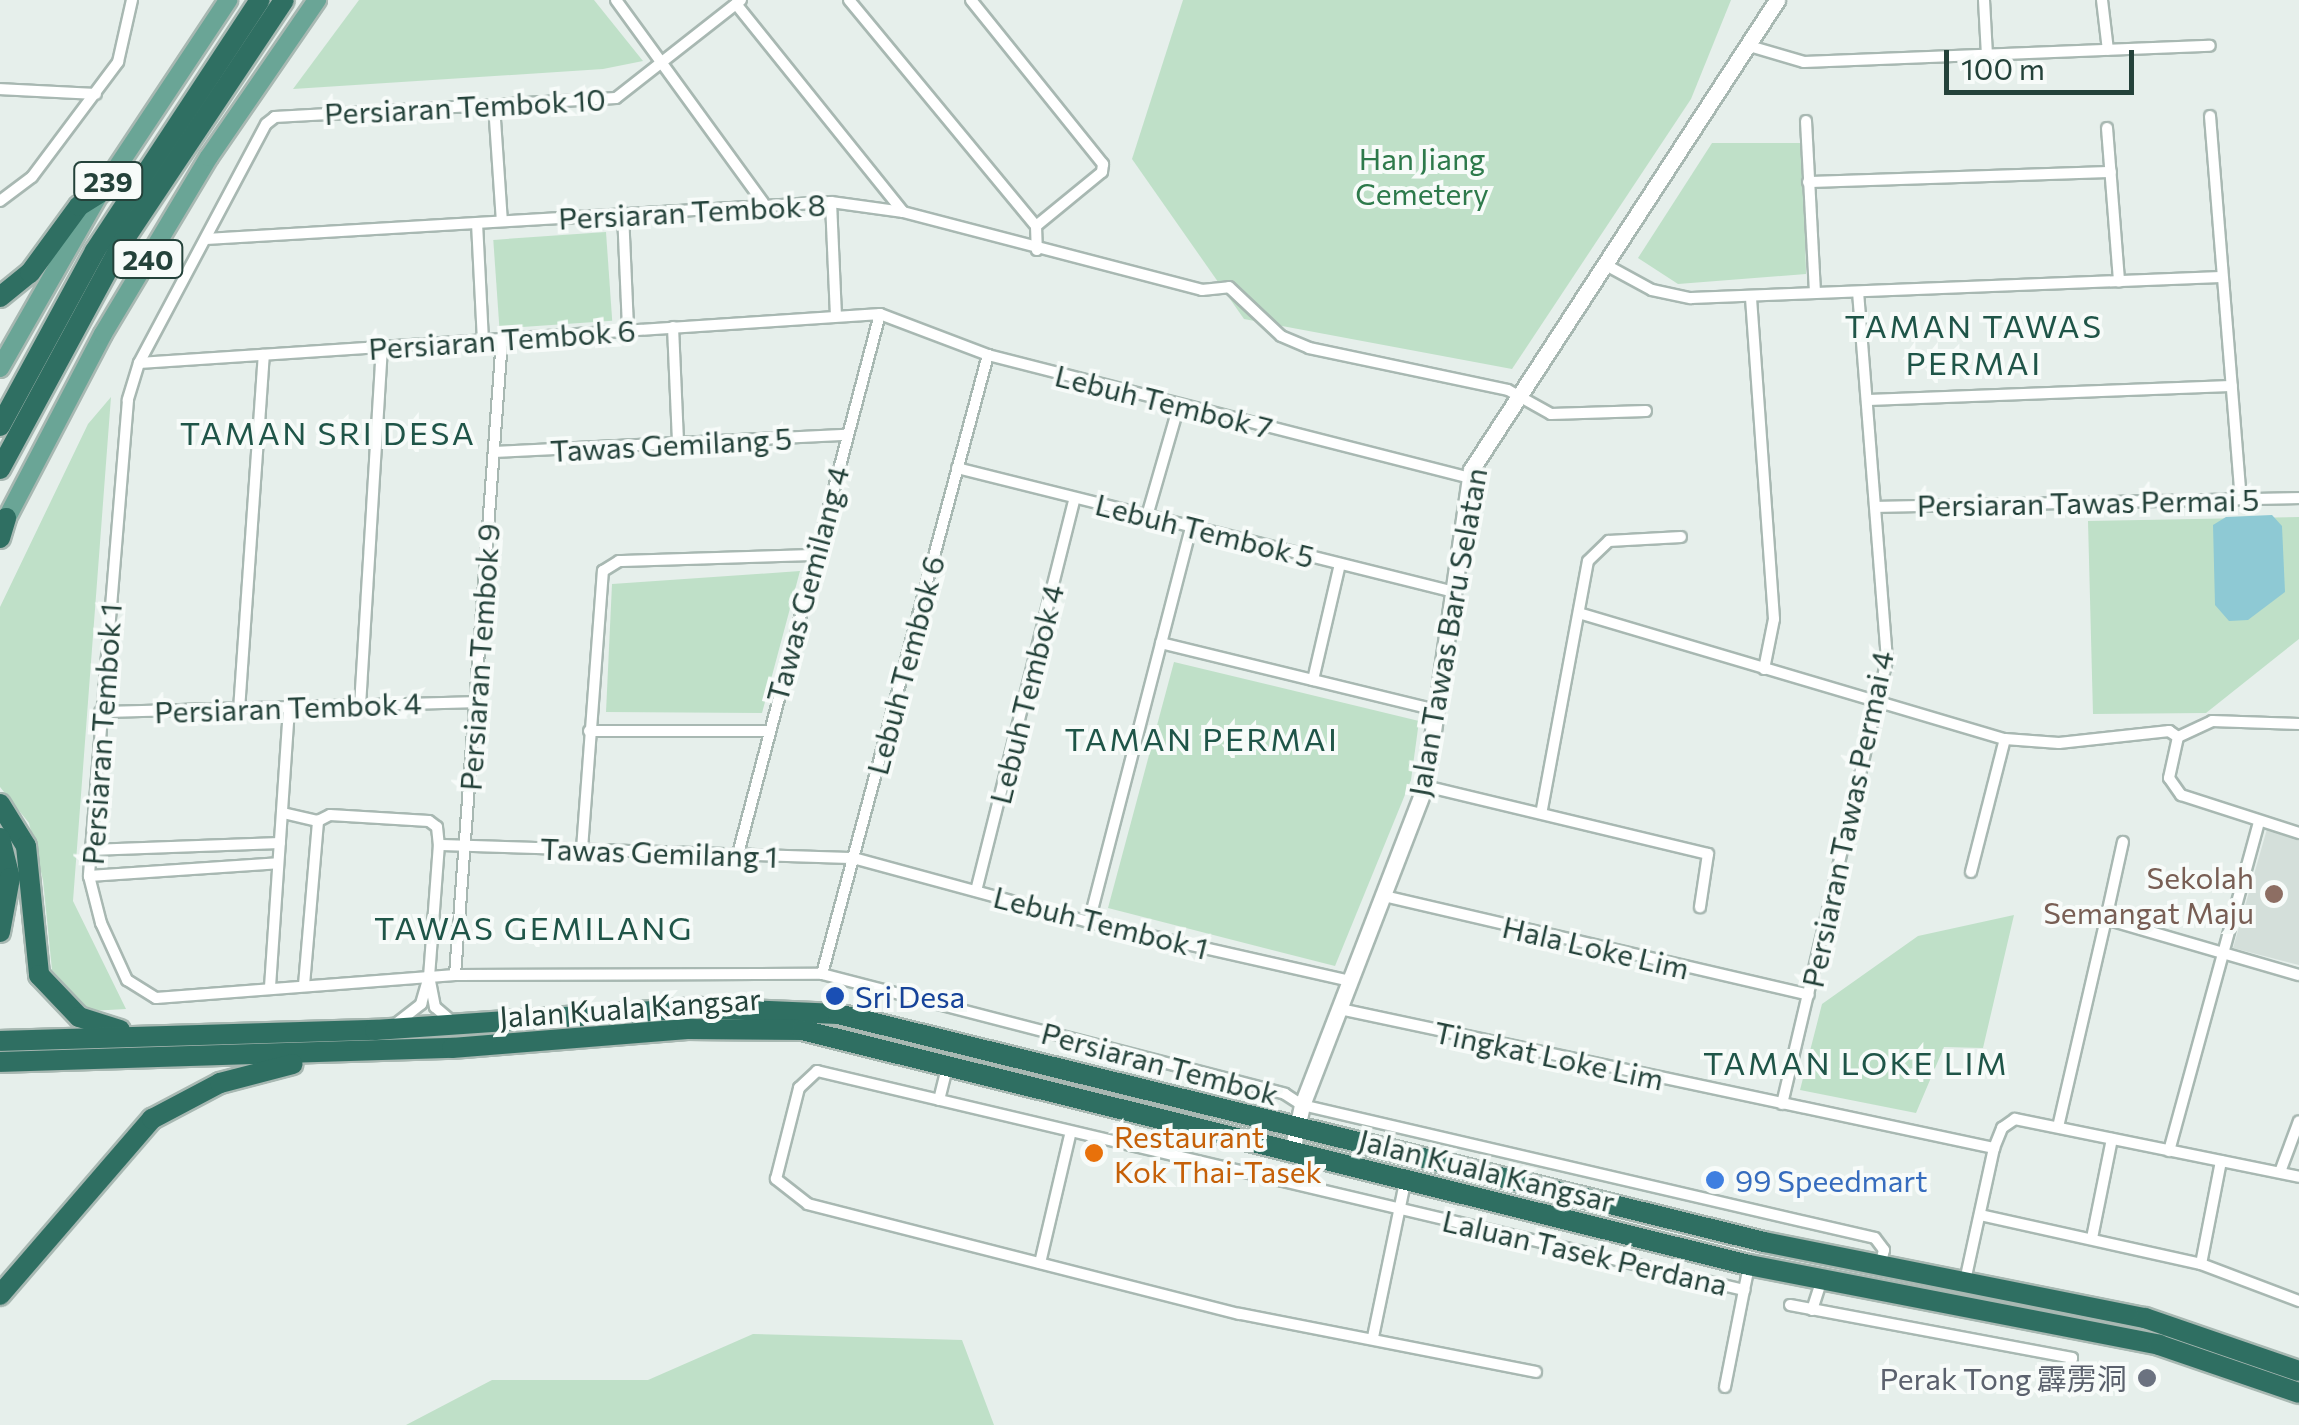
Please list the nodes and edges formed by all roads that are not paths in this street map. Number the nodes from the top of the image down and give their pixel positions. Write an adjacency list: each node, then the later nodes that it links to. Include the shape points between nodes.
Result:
1 (132, 0): 19 (street, via 123,54)
2 (228, 0): 27 (main road, 239)
3 (260, 0): 62 (highway, via 96,250)
4 (284, 0): 67 (highway, via 124,240)
5 (316, 0): 75 (main road, 240, via 209,157 104,334)
6 (616, 0): 17 (street)
7 (849, 0): 35 (street)
8 (971, 0): 35 (street, via 1104,164)
9 (1776, 0): 13 (street, Jalan Tawas Baru Selatan)
10 (1984, 0): 16 (street)
11 (2102, 0): 15 (street)
12 (738, 2): 17 (street, Persiaran Tembok 10); 31 (street)
13 (1746, 45): 16 (street, via 1804,62); 38 (street, Jalan Tawas Baru Selatan)
14 (2210, 46): 15 (street)
15 (2108, 50): 16 (street)
16 (1988, 55)
17 (663, 63): 20 (street, Persiaran Tembok 10, via 616,98); 29 (street)
18 (0, 89): 19 (street)
19 (96, 94): 28 (street, via 32,177)
20 (494, 105): 22 (street, Persiaran Tembok 10); 33 (street)
21 (2210, 116): 39 (street)
22 (275, 117): 36 (street, Persiaran Tembok 1)
23 (1806, 121): 26 (street)
24 (2107, 128): 25 (street)
25 (2111, 172): 26 (street); 40 (street)
26 (1808, 182): 42 (street)
27 (100, 194): 43 (highway, via 79,206 30,273); 56 (main road, 239)
28 (0, 201)
29 (764, 202): 30 (street, Persiaran Tembok 8); 32 (street, Persiaran Tembok 8)
30 (831, 202): 31 (street, Persiaran Tembok 8); 47 (street)
31 (902, 212): 37 (street, Persiaran Tembok 8)
32 (623, 213): 33 (street, Persiaran Tembok 8); 49 (street)
33 (502, 221): 34 (street, Persiaran Tembok 8)
34 (477, 223): 36 (street, Persiaran Tembok 8); 51 (street)
35 (1036, 226): 37 (street)
36 (206, 239): 55 (street, Persiaran Tembok 1)
37 (1037, 250): 58 (street, Persiaran Tembok 8, via 1202,290 1228,287 1281,336 1308,348)
38 (1606, 265): 44 (street, via 1672,296); 58 (street, Jalan Tawas Baru Selatan)
39 (2220, 278): 40 (street); 57 (street)
40 (2120, 282): 41 (street)
41 (1858, 292): 42 (street); 59 (street, Persiaran Tawas Permai 4)
42 (1815, 293): 44 (street)
43 (0, 297)
44 (1751, 298): 82 (street, via 1774,619)
45 (865, 313): 46 (street, Lebuh Tembok 7); 47 (street, Persiaran Tembok 6)
46 (880, 314): 54 (street, Lebuh Tembok 7); 63 (street, Tawas Gemilang 4)
47 (836, 315): 48 (street, Persiaran Tembok 6)
48 (674, 327): 49 (street, Persiaran Tembok 6); 64 (street)
49 (628, 329): 50 (street, Persiaran Tembok 6)
50 (502, 339): 51 (street, Persiaran Tembok 6); 65 (street, Persiaran Tembok 9)
51 (482, 340): 52 (street, Persiaran Tembok 6)
52 (382, 348): 53 (street, Persiaran Tembok 6); 86 (street)
53 (264, 354): 55 (street, Persiaran Tembok 6); 88 (street)
54 (988, 355): 60 (street, Lebuh Tembok 7); 66 (street, Lebuh Tembok 6)
55 (140, 363): 90 (street, Persiaran Tembok 1, via 128,400)
56 (0, 368)
57 (2232, 386): 59 (street); 70 (street)
58 (1520, 394): 61 (street, via 1556,415); 68 (street, Jalan Tawas Baru Selatan)
59 (1867, 400): 72 (street, Persiaran Tawas Permai 4)
60 (1178, 405): 68 (street, Lebuh Tembok 7); 73 (street)
61 (1646, 411)
62 (0, 426)
63 (847, 436): 64 (street, Tawas Gemilang 5); 77 (street, Tawas Gemilang 4)
64 (678, 443): 65 (street, Tawas Gemilang 5)
65 (494, 452): 84 (street, Persiaran Tembok 9)
66 (957, 468): 69 (street, Lebuh Tembok 5); 111 (street, Lebuh Tembok 6)
67 (0, 469)
68 (1468, 478): 79 (street, Jalan Tawas Baru Selatan)
69 (1075, 498): 73 (street, Lebuh Tembok 5); 115 (street, Lebuh Tembok 4)
70 (2241, 498): 71 (street, Persiaran Tawas Permai 5); 72 (street, Persiaran Tawas Permai 5)
71 (2299, 498)
72 (1878, 507): 85 (street, Persiaran Tawas Permai 4, via 1888,641)
73 (1147, 516): 74 (street, Lebuh Tembok 5)
74 (1191, 527): 78 (street, Lebuh Tembok 5); 81 (street)
75 (2, 529)
76 (1681, 537): 80 (street, via 1596,548 1588,561)
77 (814, 554): 92 (street, via 610,564 599,580); 93 (street, Tawas Gemilang 4)
78 (1340, 564): 79 (street, Lebuh Tembok 5); 83 (street)
79 (1454, 592): 89 (street, Jalan Tawas Baru Selatan)
80 (1582, 614): 82 (street); 98 (street)
81 (1161, 643): 83 (street); 119 (street)
82 (1764, 669): 85 (street)
83 (1313, 680): 89 (street)
84 (476, 702): 86 (street, Persiaran Tembok 4); 107 (street, Persiaran Tembok 9)
85 (1880, 704): 95 (street); 129 (street, Persiaran Tawas Permai 4)
86 (360, 706): 87 (street, Persiaran Tembok 4)
87 (289, 708): 88 (street, Persiaran Tembok 4); 99 (street)
88 (239, 710): 90 (street, Persiaran Tembok 4)
89 (1439, 711): 96 (street, Jalan Tawas Baru Selatan)
90 (100, 712): 109 (street, Persiaran Tembok 1)
91 (2299, 724): 94 (street, via 2212,721)
92 (589, 730): 93 (street); 108 (street)
93 (768, 731): 110 (street, Tawas Gemilang 4)
94 (2171, 734): 95 (street, via 2059,743); 101 (street, via 2169,771 2176,791)
95 (2005, 739): 113 (street)
96 (1425, 786): 98 (street); 116 (street, Jalan Tawas Baru Selatan)
97 (0, 804): 134 (highway, via 26,846 32,951 46,989 79,1018)
98 (1542, 809): 117 (street, via 1700,851 1711,860)
99 (283, 813): 100 (street); 105 (street)
100 (318, 821): 106 (street, via 429,821 438,827); 127 (street)
101 (2258, 822): 102 (street); 121 (street)
102 (2299, 833)
103 (0, 838): 120 (highway, via 10,878)
104 (2124, 842): 118 (street)
105 (280, 843): 109 (street); 112 (street)
106 (439, 845): 107 (street, Tawas Gemilang 1); 125 (street)
107 (466, 846): 108 (street, Tawas Gemilang 1); 123 (street, Persiaran Tembok 9)
108 (582, 849): 110 (street, Tawas Gemilang 1)
109 (90, 850): 114 (street, Persiaran Tembok 1)
110 (738, 854): 111 (street, Tawas Gemilang 1)
111 (853, 858): 115 (street, Lebuh Tembok 1); 122 (street, Lebuh Tembok 6)
112 (278, 863): 114 (street); 128 (street)
113 (1971, 872)
114 (89, 876): 128 (street, Persiaran Tembok 1, via 106,936 136,989 156,998)
115 (976, 891): 119 (street, Lebuh Tembok 1)
116 (1384, 896): 126 (street, Jalan Tawas Baru Selatan); 129 (street, Hala Loke Lim)
117 (1700, 907)
118 (2106, 919): 121 (street); 144 (street)
119 (1089, 922): 126 (street, Lebuh Tembok 1)
120 (0, 932)
121 (2226, 955): 124 (street); 148 (street)
122 (822, 974): 123 (street, Persiaran Tembok 1); 142 (street, Persiaran Tembok, via 1284,1094)
123 (456, 975): 125 (street, Persiaran Tembok 1)
124 (2299, 975)
125 (429, 977): 127 (street, Persiaran Tembok 1); 131 (street, via 436,1008); 133 (street, via 414,1013)
126 (1350, 981): 130 (street, Jalan Tawas Baru Selatan)
127 (304, 985): 128 (street, Persiaran Tembok 1)
128 (270, 988)
129 (1809, 995): 141 (street, Persiaran Tawas Permai 4)
130 (1340, 1010): 141 (street, Tingkat Loke Lim); 142 (street, Jalan Tawas Baru Selatan)
131 (460, 1026): 132 (highway, Jalan Kuala Kangsar, via 761,1006); 133 (highway, Jalan Kuala Kangsar)
132 (910, 1029): 136 (highway, Jalan Kuala Kangsar); 139 (highway, via 942,1054)
133 (375, 1030): 134 (highway, Jalan Kuala Kangsar)
134 (165, 1036): 135 (highway, Jalan Kuala Kangsar)
135 (0, 1041)
136 (998, 1052): 139 (highway, via 961,1056); 142 (highway, Jalan Kuala Kangsar)
137 (318, 1053): 138 (highway, Jalan Kuala Kangsar); 139 (highway, Jalan Kuala Kangsar, via 762,1026); 163 (highway, via 220,1084 162,1112 110,1161)
138 (0, 1062)
139 (947, 1067): 140 (street); 149 (highway, Jalan Kuala Kangsar)
140 (939, 1100): 145 (street, Laluan Tasek Perdana); 157 (street, Laluan Tasek Perdana, via 817,1071 799,1088 776,1179 808,1204)
141 (1782, 1104): 147 (street, Tingkat Loke Lim)
142 (1300, 1115): 149 (street, Jalan Tawas Baru Selatan); 161 (highway, Jalan Kuala Kangsar, via 1880,1266)
143 (2299, 1121): 151 (street)
144 (2058, 1127): 146 (street); 147 (street, via 2007,1122)
145 (1070, 1135): 154 (street, Laluan Tasek Perdana); 157 (street)
146 (2112, 1139): 148 (street); 156 (street)
147 (1994, 1148): 155 (street)
148 (2169, 1150): 150 (street)
149 (1292, 1151): 153 (highway, Jalan Kuala Kangsar)
150 (2221, 1161): 151 (street); 159 (street)
151 (2280, 1172): 152 (street)
152 (2299, 1176)
153 (1406, 1183): 154 (street, Laluan Tasek Perdana); 158 (highway, Jalan Kuala Kangsar)
154 (1400, 1209): 162 (street, Laluan Tasek Perdana); 168 (street)
155 (1980, 1215): 156 (street); 161 (street)
156 (2092, 1238): 159 (street)
157 (1040, 1263): 168 (street, via 1239,1314)
158 (1749, 1264): 160 (highway, Jalan Kuala Kangsar); 162 (street, Laluan Tasek Perdana)
159 (2200, 1264): 164 (street)
160 (1822, 1279): 166 (street); 167 (highway, Jalan Kuala Kangsar)
161 (1966, 1282): 170 (highway, Jalan Kuala Kangsar, via 2145,1318)
162 (1744, 1290): 172 (street)
163 (0, 1295)
164 (2299, 1301)
165 (1790, 1305): 166 (street)
166 (1812, 1310): 169 (street)
167 (2027, 1320): 169 (street); 174 (highway, Jalan Kuala Kangsar, via 2159,1345)
168 (1373, 1337): 171 (street)
169 (2021, 1344): 173 (street, via 2072,1358)
170 (2298, 1365)
171 (1536, 1372)
172 (1725, 1387)
173 (2065, 1387)
174 (2299, 1393)

